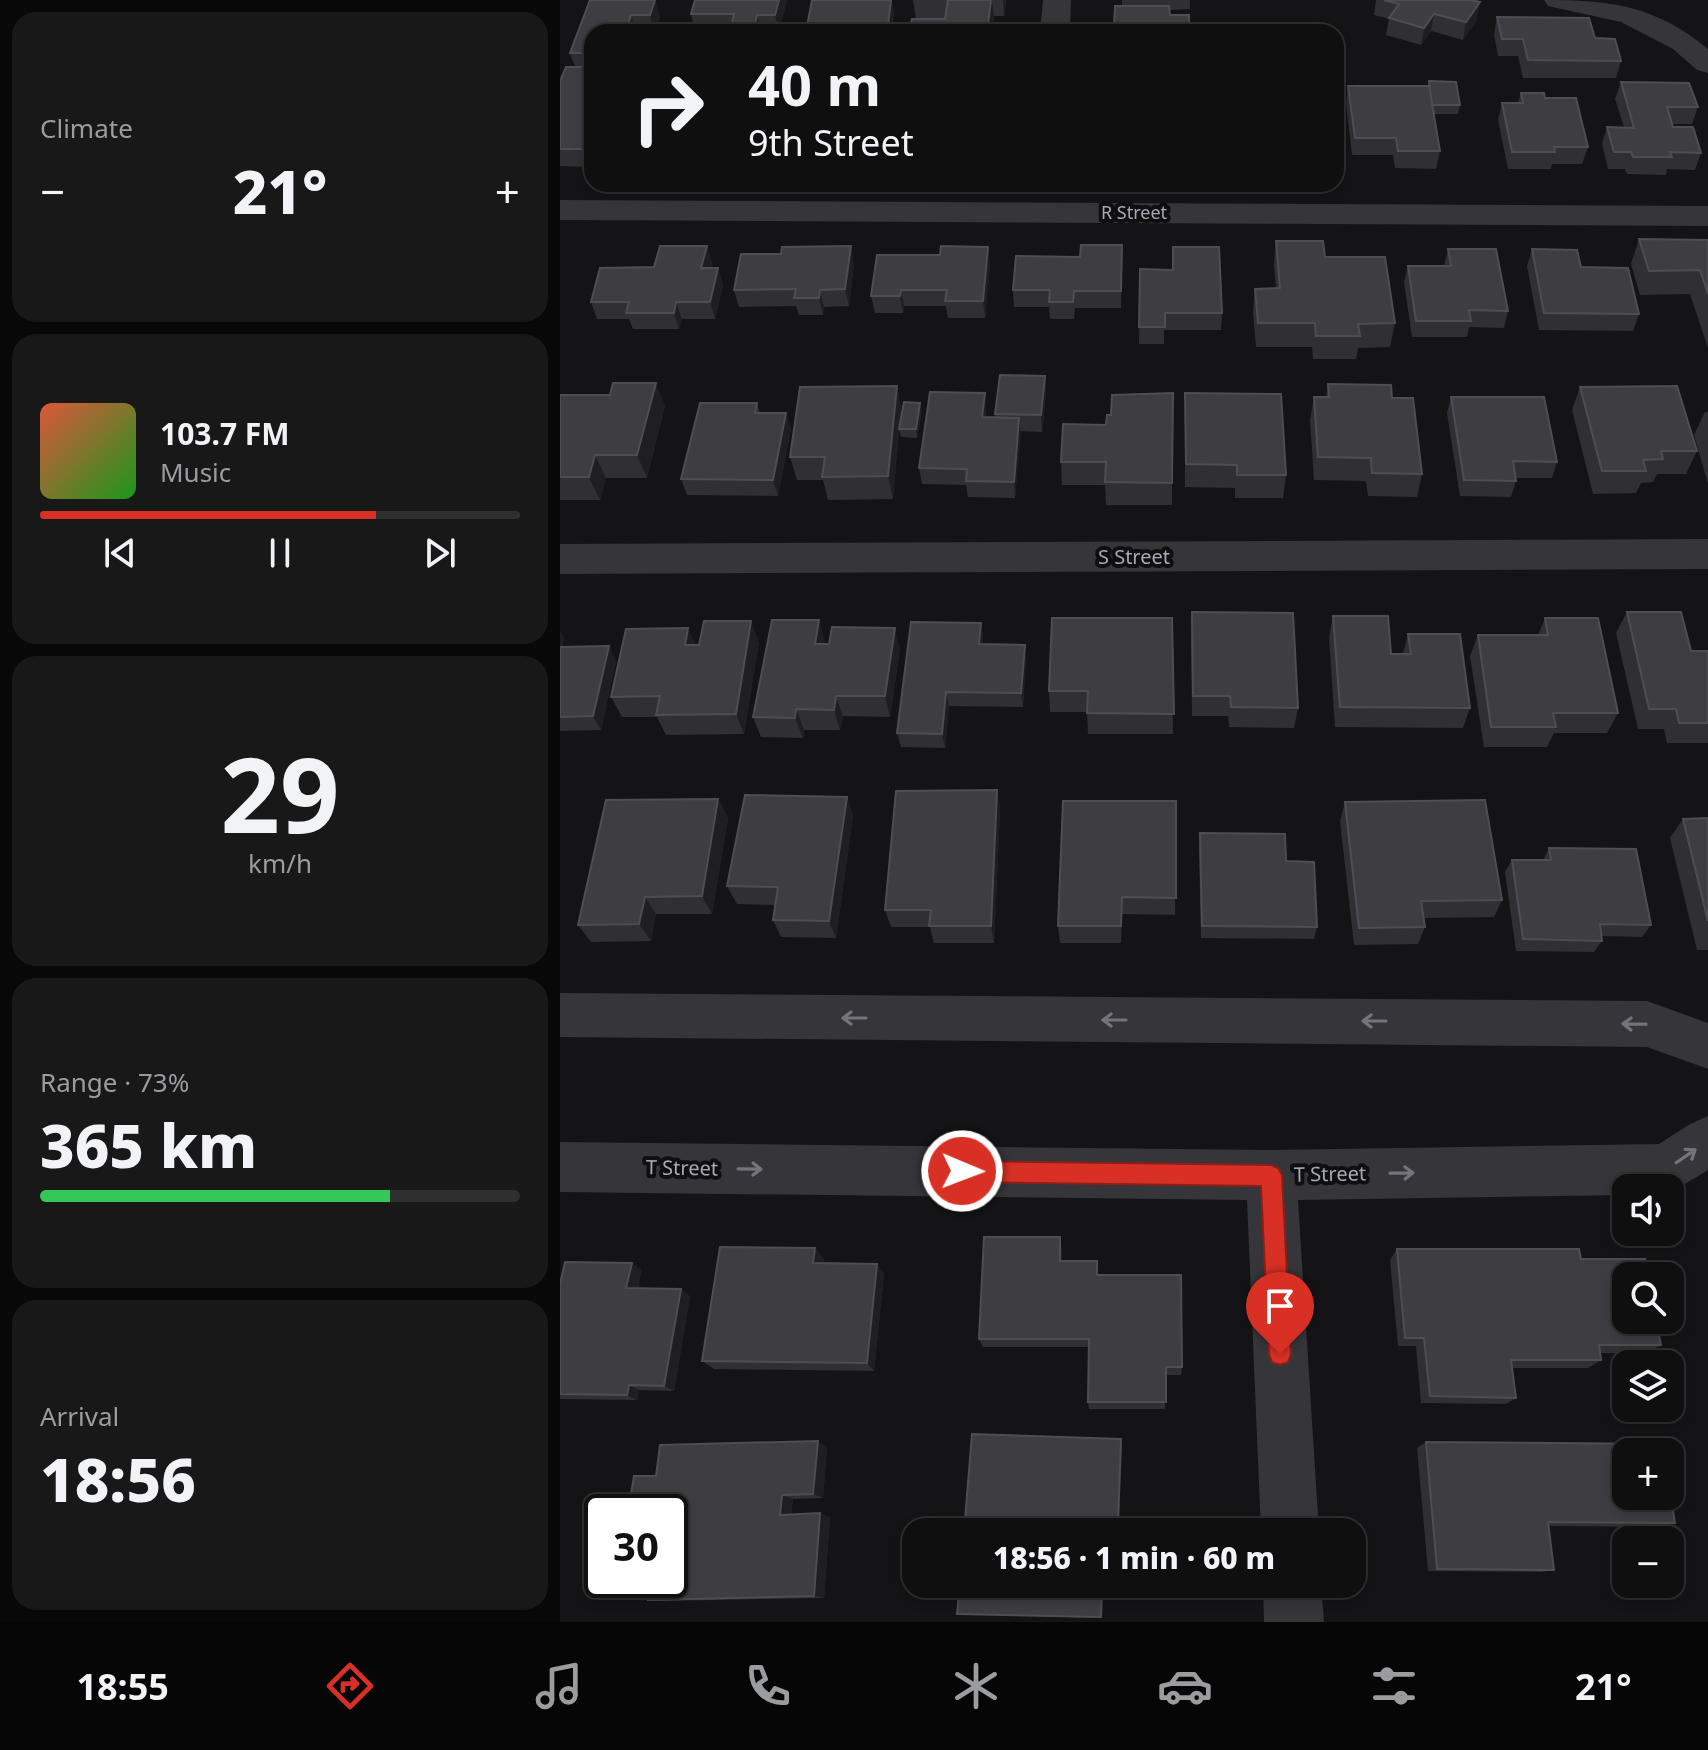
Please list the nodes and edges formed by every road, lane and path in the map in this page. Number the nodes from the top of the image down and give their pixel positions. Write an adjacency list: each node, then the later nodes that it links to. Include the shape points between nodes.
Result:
1 (1057, 0): 3 (street)
2 (1558, 0): 4 (street, via 1630,15 1683,43)
3 (1056, 24)
4 (1708, 64)
5 (1046, 198): 6 (street, R Street); 7 (street, R Street)
6 (560, 210)
7 (1708, 216)
8 (1708, 554): 9 (street, S Street)
9 (560, 559)
10 (560, 1015): 11 (street, one-way to 10, via 1647,1024)
11 (1708, 1046)
12 (1708, 1141): 14 (street, T Street, one-way to 12, via 1666,1169)
13 (560, 1167): 14 (street, T Street, one-way to 14)
14 (1271, 1175): 15 (street)
15 (1289, 1518)
16 (1293, 1598): 17 (street)
17 (1294, 1622)

